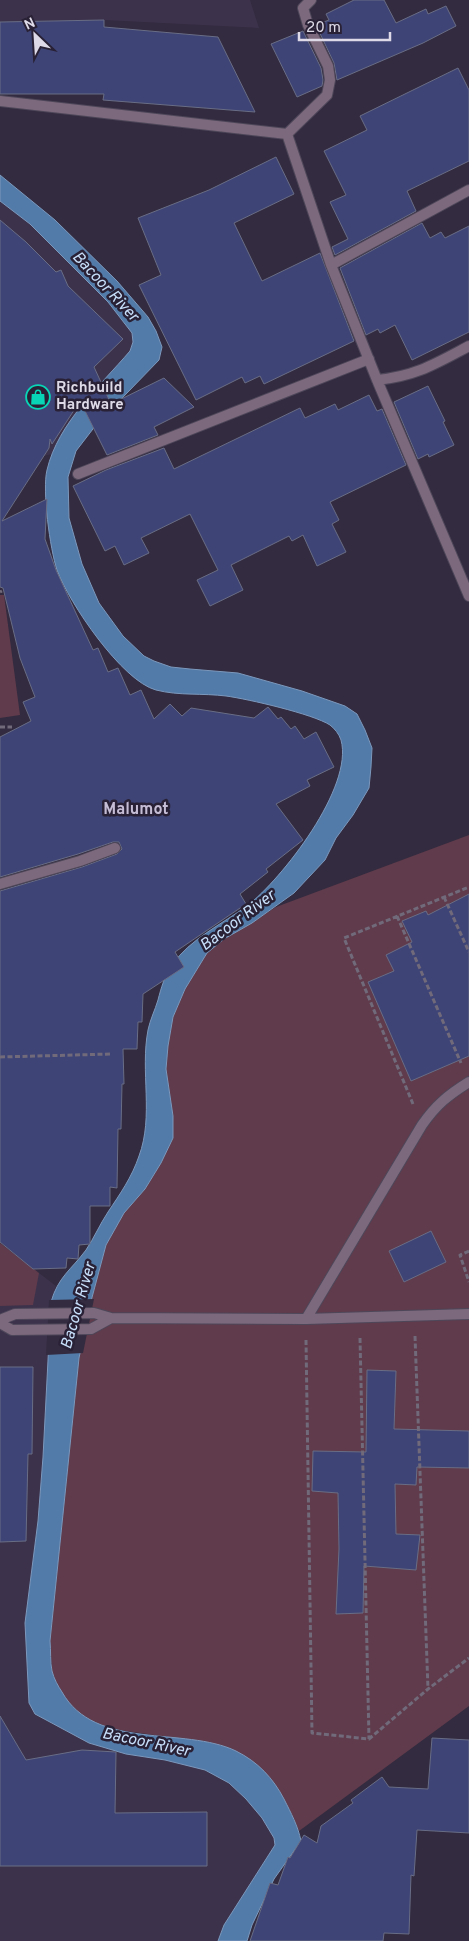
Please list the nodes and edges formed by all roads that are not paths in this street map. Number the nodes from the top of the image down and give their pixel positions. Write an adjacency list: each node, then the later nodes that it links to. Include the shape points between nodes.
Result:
1 (311, 0): 3 (street, via 303,8 308,26 328,66 330,80 327,95)
2 (0, 101): 3 (street)
3 (287, 134): 5 (street)
4 (469, 190): 5 (street)
5 (331, 265): 7 (street)
6 (469, 346): 8 (street, via 420,371)
7 (369, 359): 8 (street); 9 (street)
8 (377, 380): 10 (street)
9 (78, 474)
10 (469, 596)
11 (115, 848): 12 (street, via 80,862)
12 (0, 884)
13 (469, 1082): 16 (street, via 447,1096 422,1125)
14 (469, 1314): 16 (street)
15 (111, 1318): 16 (street); 17 (street, via 94,1313 15,1314); 17 (street, via 91,1329 12,1330)
16 (306, 1319)
17 (0, 1321)

